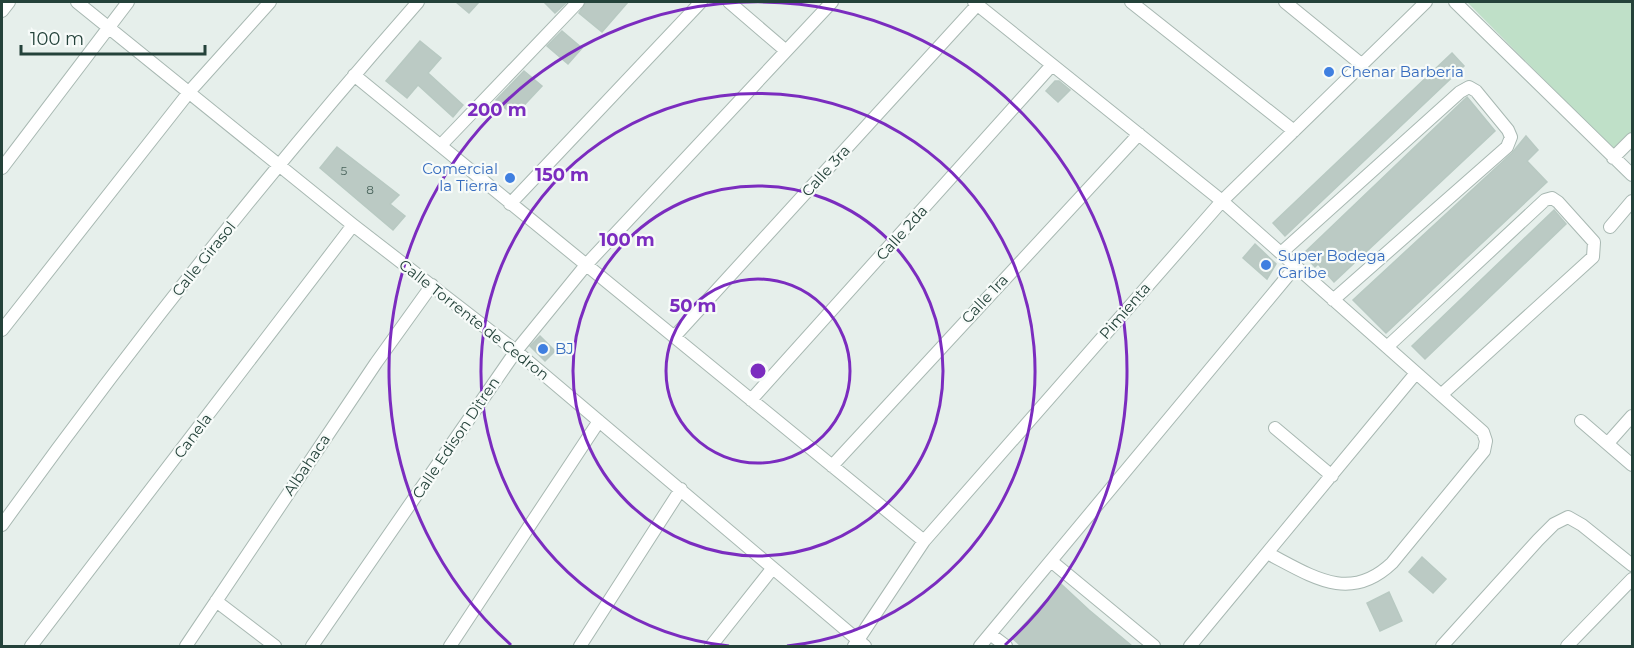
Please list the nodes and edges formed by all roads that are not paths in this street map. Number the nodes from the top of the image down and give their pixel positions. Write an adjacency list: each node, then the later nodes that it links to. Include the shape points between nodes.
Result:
1 (9, 2): 15 (street)
2 (77, 2): 16 (street, Calle Torrente de Cedron)
3 (128, 2): 16 (street)
4 (270, 2): 21 (street)
5 (418, 2): 20 (street, Calle Girasol)
6 (578, 2): 25 (street)
7 (701, 2): 32 (street)
8 (729, 2): 17 (street)
9 (832, 2): 17 (street, Calle Edison Ditren)
10 (1131, 2): 22 (street)
11 (1285, 2): 19 (street)
12 (1426, 2): 19 (street, Pimienta)
13 (1455, 2): 26 (street)
14 (976, 3): 18 (street); 41 (street, Calle 3ra)
15 (2, 11)
16 (109, 25): 21 (street, Calle Torrente de Cedron); 28 (street)
17 (785, 50): 36 (street, Calle Edison Ditren)
18 (1052, 64): 23 (street); 46 (street, Calle 2da)
19 (1361, 64): 22 (street, Pimienta)
20 (354, 75): 25 (street); 27 (street, Calle Girasol)
21 (190, 91): 27 (street, Calle Torrente de Cedron); 40 (street)
22 (1294, 131): 30 (street, Pimienta)
23 (1139, 134): 30 (street); 53 (street, Calle 1ra)
24 (1632, 139): 26 (street)
25 (441, 145): 32 (street)
26 (1614, 158): 29 (street)
27 (280, 164): 33 (street, Calle Torrente de Cedron); 56 (street, Calle Girasol, via 130,351)
28 (2, 168)
29 (1632, 175)
30 (1222, 201): 35 (street); 57 (street, Pimienta)
31 (1632, 201): 34 (street)
32 (510, 204): 36 (street)
33 (353, 225): 38 (street, Calle Torrente de Cedron); 66 (street, Canela)
34 (1610, 227)
35 (1281, 253): 37 (street); 39 (street, via 1469,87 1476,91 1510,137 1507,147)
36 (586, 265): 41 (street); 43 (street, Calle Edison Ditren)
37 (1296, 266): 39 (street); 59 (street)
38 (432, 285): 43 (street, Calle Torrente de Cedron); 63 (street, Albahaca)
39 (1334, 300): 42 (street)
40 (2, 330)
41 (674, 337): 46 (street)
42 (1387, 347): 44 (street); 45 (street, via 1545,200 1552,198 1558,202 1594,242 1593,257)
43 (516, 351): 48 (street, Calle Torrente de Cedron); 69 (street, Calle Edison Ditren)
44 (1416, 373): 45 (street); 54 (street)
45 (1441, 395): 58 (street, via 1483,432 1484,451 1378,576 1344,586)
46 (751, 400): 53 (street)
47 (1632, 416): 51 (street)
48 (599, 421): 55 (street, Calle Torrente de Cedron); 70 (street)
49 (1581, 421): 51 (street)
50 (1275, 428): 54 (street)
51 (1608, 443): 52 (street)
52 (1632, 465)
53 (832, 466): 57 (street)
54 (1332, 476): 58 (street)
55 (681, 489): 61 (street, Calle Torrente de Cedron); 71 (street)
56 (2, 525)
57 (924, 541): 65 (street, Pimienta)
58 (1269, 554): 76 (street)
59 (1051, 561): 64 (street); 75 (street)
60 (1632, 565): 77 (street, via 1568,517 1538,540)
61 (772, 569): 65 (street, Calle Torrente de Cedron); 72 (street)
62 (1632, 579): 78 (street)
63 (216, 601): 67 (street, Albahaca); 68 (street)
64 (990, 634): 73 (street); 74 (street)
65 (859, 644)
66 (32, 646)
67 (186, 646)
68 (275, 646)
69 (312, 646)
70 (450, 646)
71 (580, 646)
72 (711, 646)
73 (980, 646)
74 (1006, 646)
75 (1154, 646)
76 (1190, 646)
77 (1442, 646)
78 (1567, 646)

